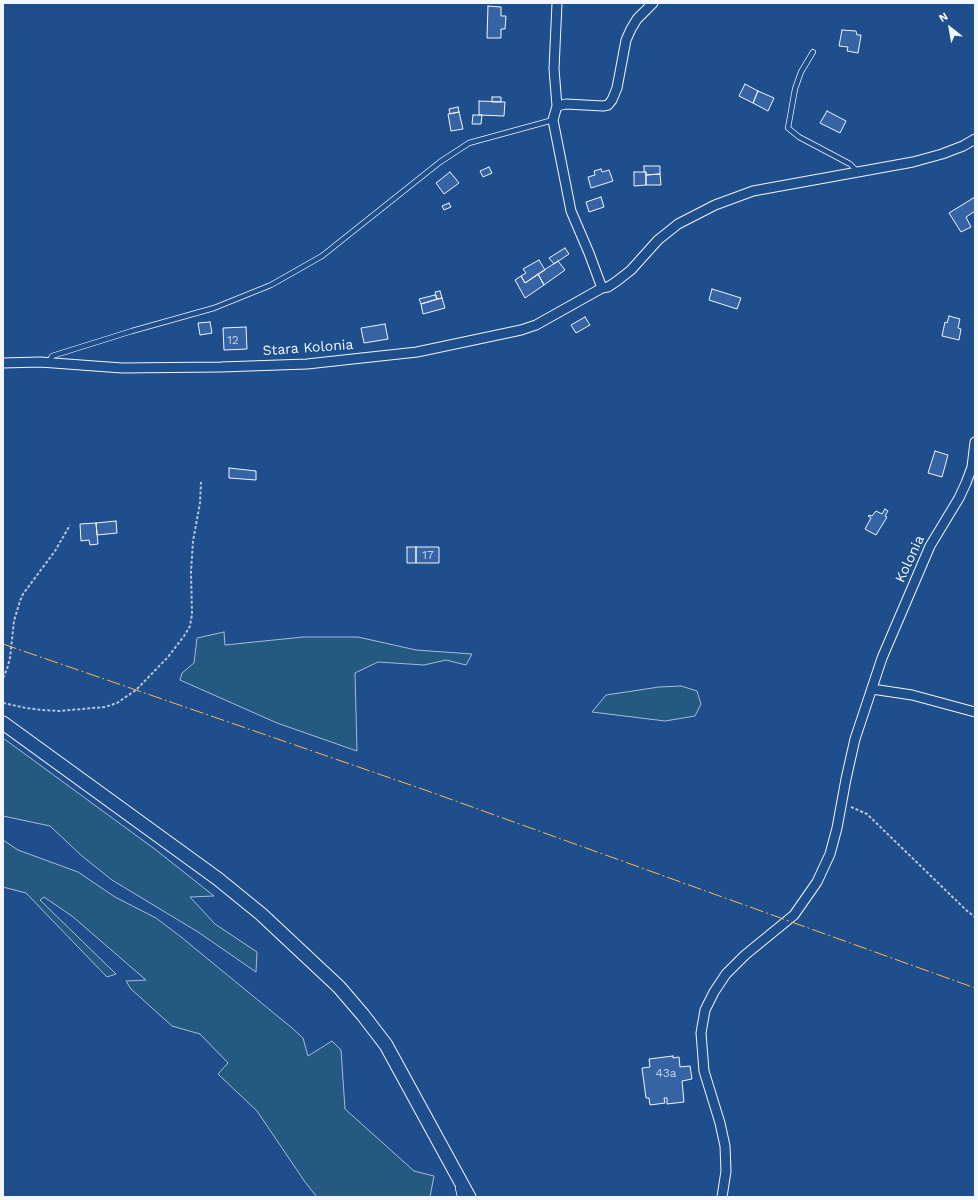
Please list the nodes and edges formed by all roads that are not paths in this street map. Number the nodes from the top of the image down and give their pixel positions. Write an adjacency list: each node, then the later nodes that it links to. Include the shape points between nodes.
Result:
1 (557, 3): 4 (street, via 554,69)
2 (653, 3): 4 (street, via 636,19 626,40 617,88 612,100 603,106)
3 (813, 52): 7 (lane, via 796,89 788,128 799,137 850,164)
4 (557, 106): 5 (street)
5 (553, 120): 8 (street, via 570,211); 10 (lane, via 469,143 440,162 322,256 271,285 214,308 52,356)
6 (975, 139): 7 (street, Stara Kolonia, via 942,154)
7 (858, 172): 8 (street, Stara Kolonia, via 753,191 715,205 678,224 658,240 631,270)
8 (602, 288): 10 (street, Stara Kolonia, via 536,325 417,352 307,364 221,368 122,368)
9 (3, 363): 10 (street, Stara Kolonia)
10 (50, 363)
11 (975, 442): 12 (street, Kolonia, via 972,467 966,483 927,552 882,658)
12 (872, 689): 13 (street, via 912,694); 18 (street, Kolonia, via 855,739 830,854 817,882 794,915 726,974 705,1010 701,1033 704,1070 725,1146 726,1171)
13 (975, 712)
14 (3, 723): 15 (main road, via 218,879 320,968 352,1002 386,1045)
15 (454, 1168): 16 (lane); 17 (main road)
16 (460, 1197)
17 (469, 1197)
18 (722, 1197)

